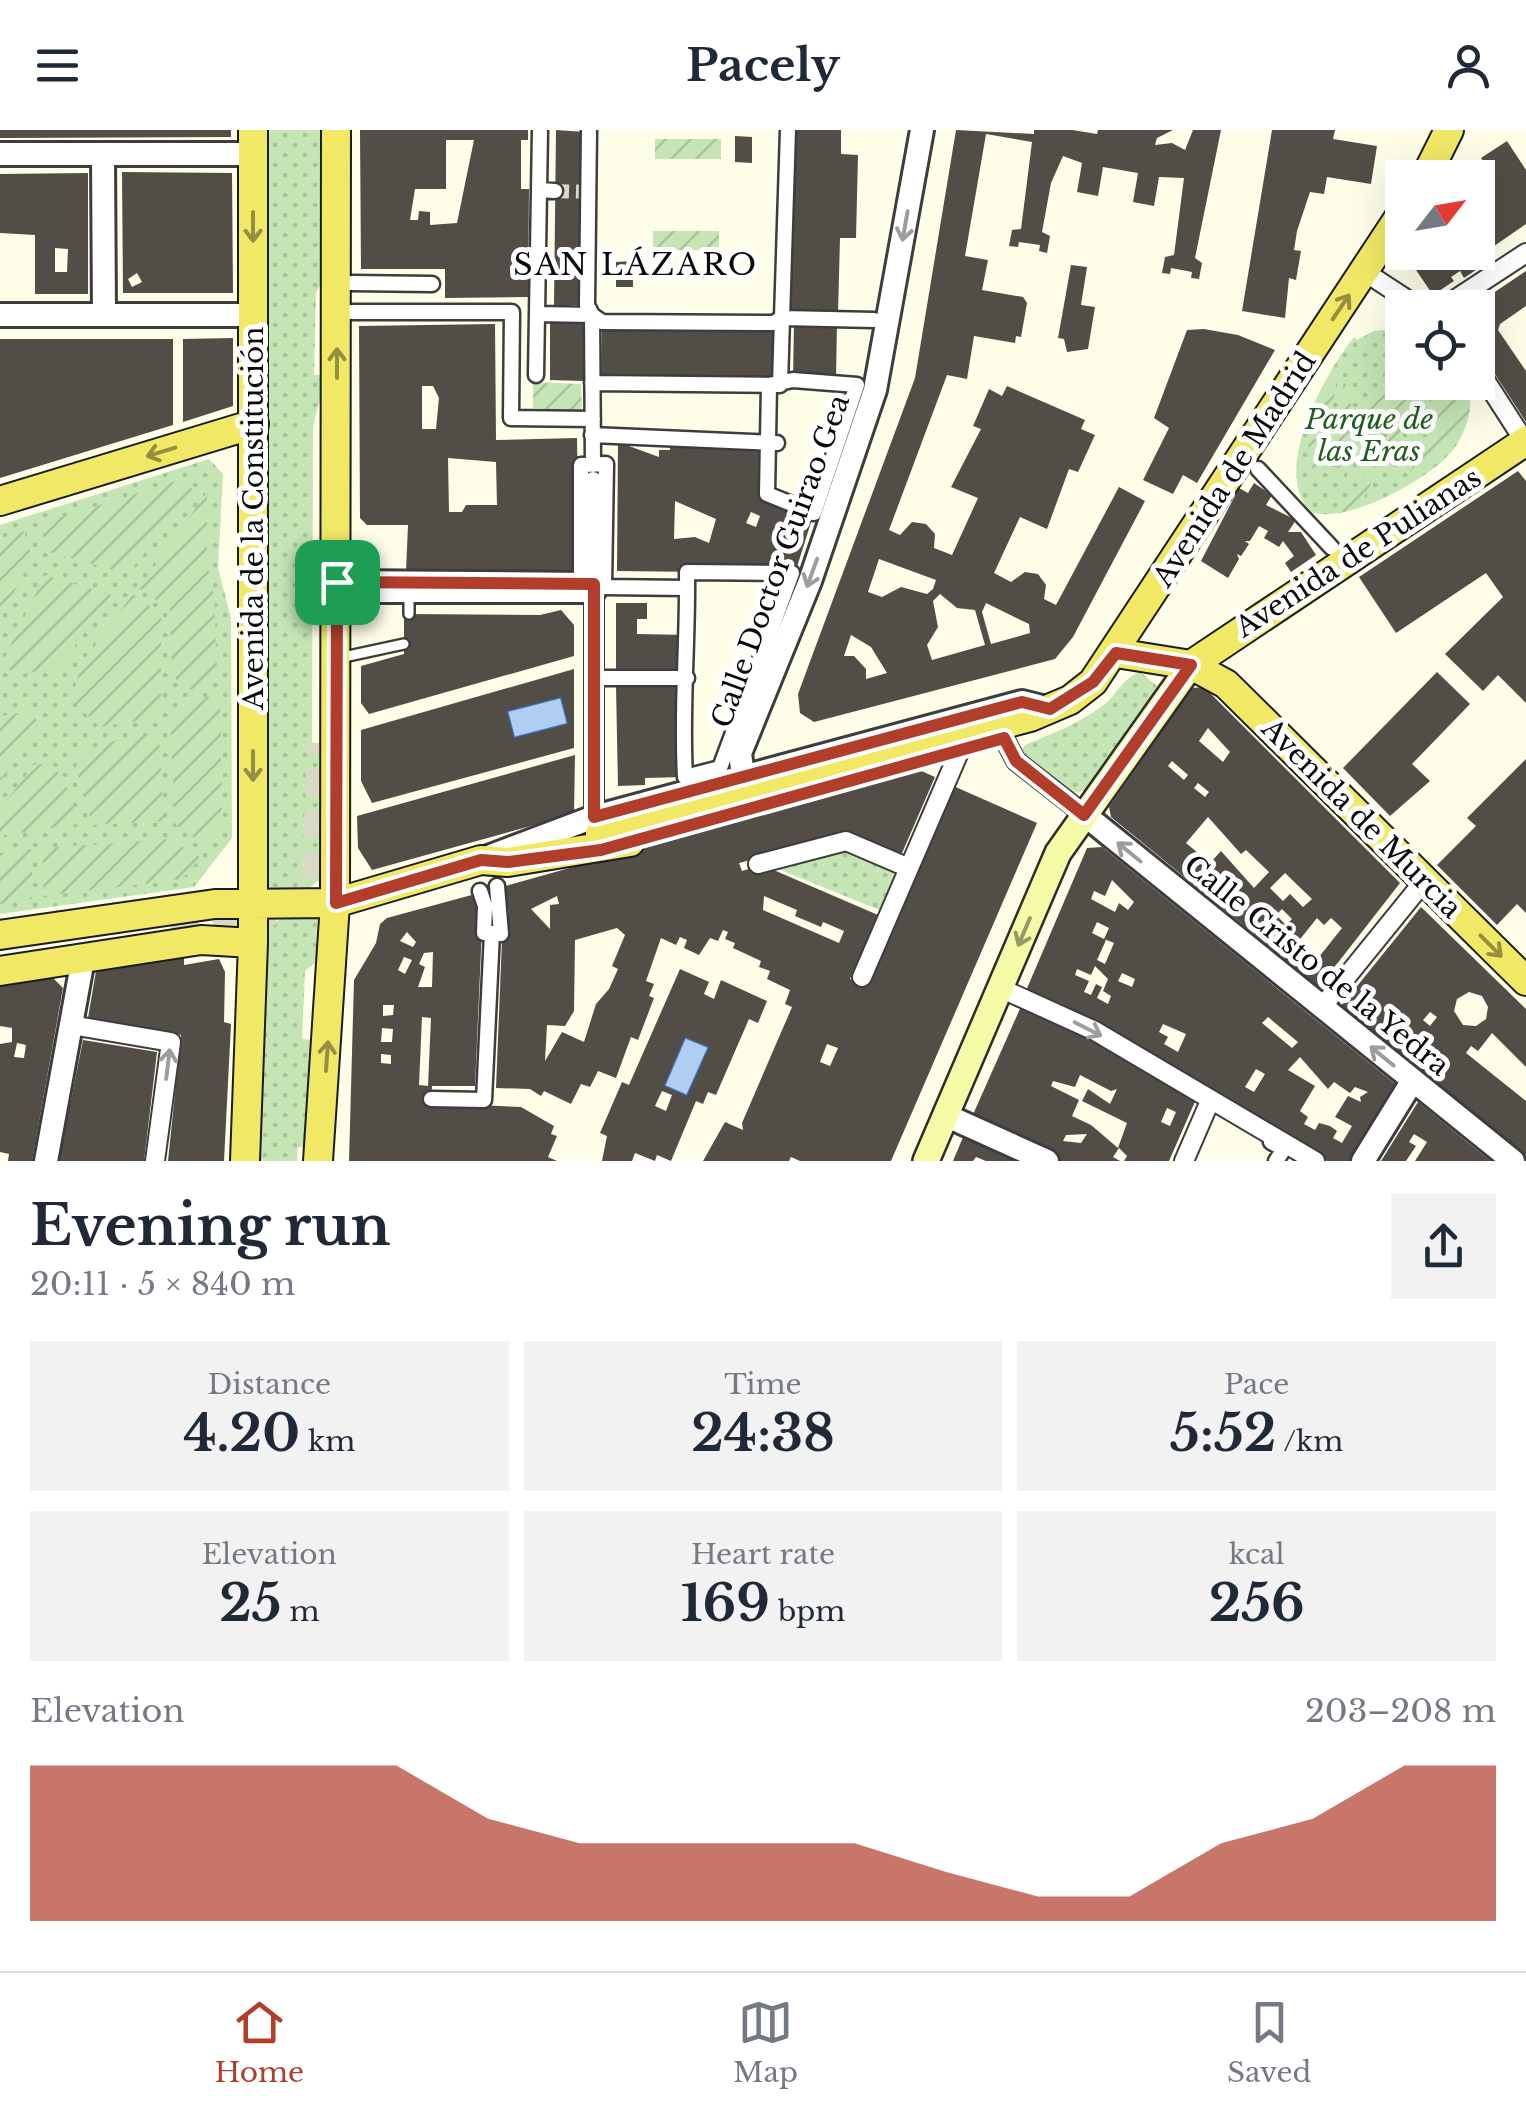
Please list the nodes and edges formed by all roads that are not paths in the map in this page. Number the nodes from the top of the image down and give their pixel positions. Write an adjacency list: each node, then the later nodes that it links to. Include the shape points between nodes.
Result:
1 (336, 130): 34 (main road, one-way to 1)
2 (540, 130): 19 (street, via 547,191)
3 (589, 130): 23 (street)
4 (788, 130): 24 (street)
5 (922, 130): 52 (street, Calle Doctor Guirao Gea, one-way to 52, via 875,390 810,581 740,753)
6 (1449, 130): 10 (main road)
7 (253, 142): 9 (street); 22 (main road, Avenida de la Constitución, one-way to 22)
8 (0, 154): 9 (street)
9 (103, 154): 21 (street)
10 (1435, 160)
11 (1385, 239): 13 (main road, Avenida de Madrid)
12 (1526, 253): 16 (street)
13 (1364, 272): 15 (street); 43 (main road, Avenida de Madrid, one-way to 13)
14 (350, 283): 18 (street, via 432,288)
15 (1392, 290)
16 (1469, 290)
17 (351, 312): 18 (street)
18 (432, 313): 31 (street, via 512,312 511,418)
19 (538, 314): 23 (street); 26 (street)
20 (0, 315): 21 (street)
21 (104, 315): 22 (street)
22 (254, 315): 30 (main road, Avenida de la Constitución)
23 (592, 315): 24 (street, via 602,322 773,324); 27 (street)
24 (782, 318): 25 (street); 28 (street)
25 (874, 320)
26 (536, 375)
27 (592, 383): 28 (street); 31 (street)
28 (776, 383): 33 (street); 33 (street, via 857,385 814,513 767,494)
29 (1495, 395): 32 (street)
30 (254, 424): 37 (main road, one-way to 37); 61 (main road, Avenida de la Constitución, one-way to 61)
31 (592, 427): 33 (street); 36 (street)
32 (1525, 441): 45 (main road, Avenida de Pulianas)
33 (772, 443)
34 (337, 461): 40 (main road); 50 (main road, via 322,490)
35 (1258, 469): 38 (street)
36 (593, 473): 39 (street)
37 (0, 502)
38 (1332, 548)
39 (593, 584): 40 (street, via 409,596); 41 (street); 54 (street)
40 (337, 587): 44 (main road)
41 (688, 588): 47 (street); 47 (street, via 687,572 792,573 720,768 685,777)
42 (404, 644): 44 (lane)
43 (1116, 653): 45 (main road); 48 (main road, Avenida de Madrid, via 1093,682)
44 (336, 658): 62 (main road)
45 (1191, 665): 53 (main road); 58 (main road, Avenida de Murcia, via 1226,684)
46 (604, 678): 47 (street)
47 (686, 678)
48 (1040, 713): 49 (main road, Avenida de Madrid); 52 (street, Avenida de Madrid, via 1022,702); 54 (main road, Avenida de Madrid)
49 (1004, 738): 51 (main road, Avenida de Madrid); 53 (street, via 1016,761)
50 (320, 743)
51 (960, 750): 55 (main road, Avenida de Madrid, via 601,850); 57 (street)
52 (743, 776): 54 (street, Avenida de Madrid)
53 (1084, 815): 73 (main road, one-way to 73, via 1058,852); 74 (street, Calle Cristo de la Yedra, one-way to 53)
54 (597, 825): 55 (street, Avenida de Madrid)
55 (481, 860): 62 (main road, Avenida de Madrid)
56 (758, 864): 57 (street, via 846,842)
57 (910, 868): 71 (street)
58 (1425, 880): 72 (main road, Avenida de Murcia, one-way to 72); 74 (street)
59 (498, 886): 65 (street, via 500,934)
60 (480, 891): 65 (street, via 484,933)
61 (252, 895): 62 (main road); 64 (main road); 66 (main road); 67 (main road, Avenida de la Constitución)
62 (336, 903): 83 (main road, one-way to 62)
63 (172, 931): 68 (main road)
64 (0, 934)
65 (492, 934): 77 (street, via 484,1100)
66 (202, 940): 67 (main road); 69 (main road)
67 (253, 943): 82 (main road, Avenida de la Constitución)
68 (0, 954)
69 (83, 959): 70 (main road); 75 (street)
70 (0, 971)
71 (862, 977)
72 (1526, 981)
73 (1000, 988): 78 (street, one-way to 78, via 1094,1031); 79 (main road)
74 (1322, 1007): 76 (street, Calle Cristo de la Yedra, one-way to 74)
75 (71, 1025): 80 (street); 81 (street, one-way to 75, via 170,1042)
76 (1412, 1080): 89 (street); 90 (street, Calle Cristo de la Yedra)
77 (431, 1099)
78 (1210, 1101): 86 (street); 88 (street)
79 (945, 1115): 84 (main road); 85 (street)
80 (46, 1161)
81 (155, 1161)
82 (245, 1161)
83 (318, 1161)
84 (926, 1161)
85 (1048, 1161)
86 (1186, 1161): 87 (street, via 1211,1108 1284,1149)
87 (1276, 1161)
88 (1316, 1161)
89 (1362, 1161)
90 (1512, 1161)

